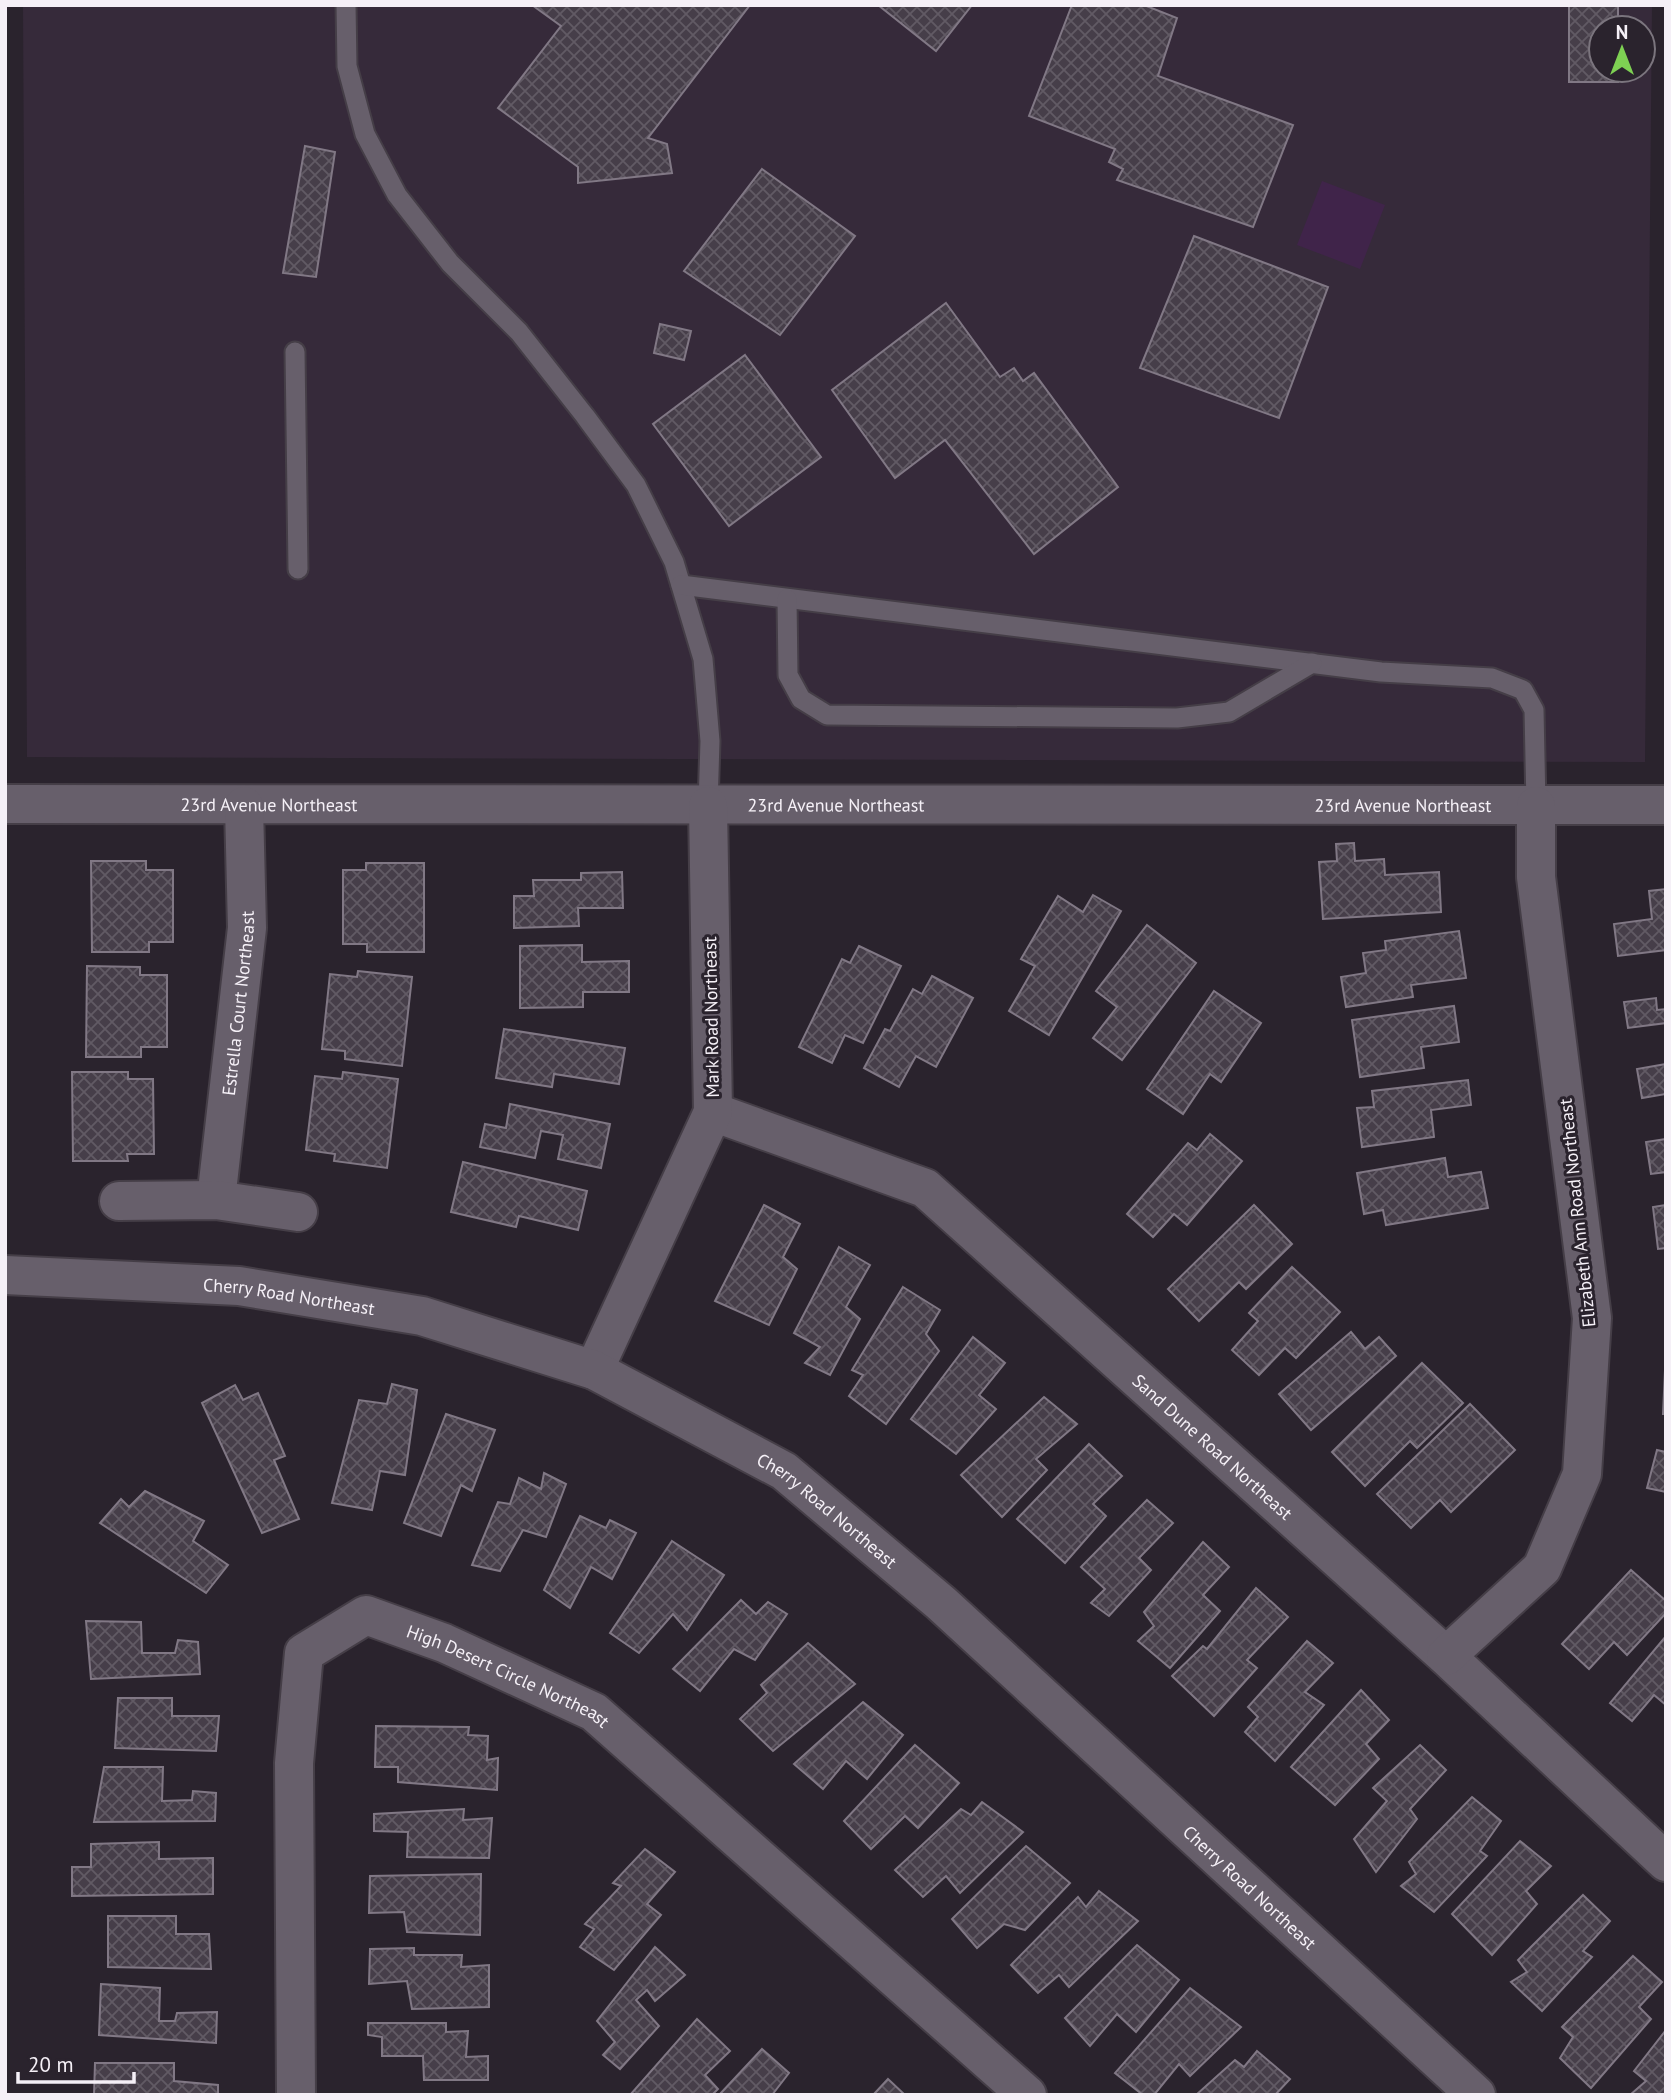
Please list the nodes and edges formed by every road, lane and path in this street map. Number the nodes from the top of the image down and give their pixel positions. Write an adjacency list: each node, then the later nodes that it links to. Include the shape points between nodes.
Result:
1 (346, 5): 4 (lane, via 347,65 365,134 397,195 450,263 519,332 636,485)
2 (295, 352): 3 (lane)
3 (298, 569)
4 (681, 585): 5 (lane); 10 (lane, via 703,659 710,741)
5 (787, 599): 6 (lane); 6 (lane, via 788,675 801,699 827,715 1177,718 1228,712)
6 (1312, 663): 11 (lane, via 1492,678 1523,690 1534,710)
7 (5, 804): 9 (street, 23rd Avenue Northeast)
8 (1666, 805): 11 (street, 23rd Avenue Northeast)
9 (244, 806): 10 (street, 23rd Avenue Northeast); 13 (street, Estrella Court Northeast, via 247,928)
10 (708, 806): 11 (street, 23rd Avenue Northeast); 12 (street, Mark Road Northeast)
11 (1536, 806): 18 (street, Elizabeth Ann Road Northeast, via 1536,877 1592,1318 1582,1474 1542,1568)
12 (712, 1112): 17 (street, Mark Road Northeast); 18 (street, Sand Dune Road Northeast, via 925,1188)
13 (216, 1200): 14 (street); 15 (street)
14 (119, 1201)
15 (298, 1212)
16 (5, 1275): 17 (street, Cherry Road Northeast, via 239,1286 422,1315)
17 (594, 1370): 22 (street, Cherry Road Northeast, via 784,1471 941,1604)
18 (1446, 1656): 19 (street, Sand Dune Road Northeast)
19 (1666, 1862)
20 (296, 2095): 21 (street, High Desert Circle Northeast, via 294,1763 303,1653 366,1615 444,1643 594,1712)
21 (1027, 2095)
22 (1475, 2095)

